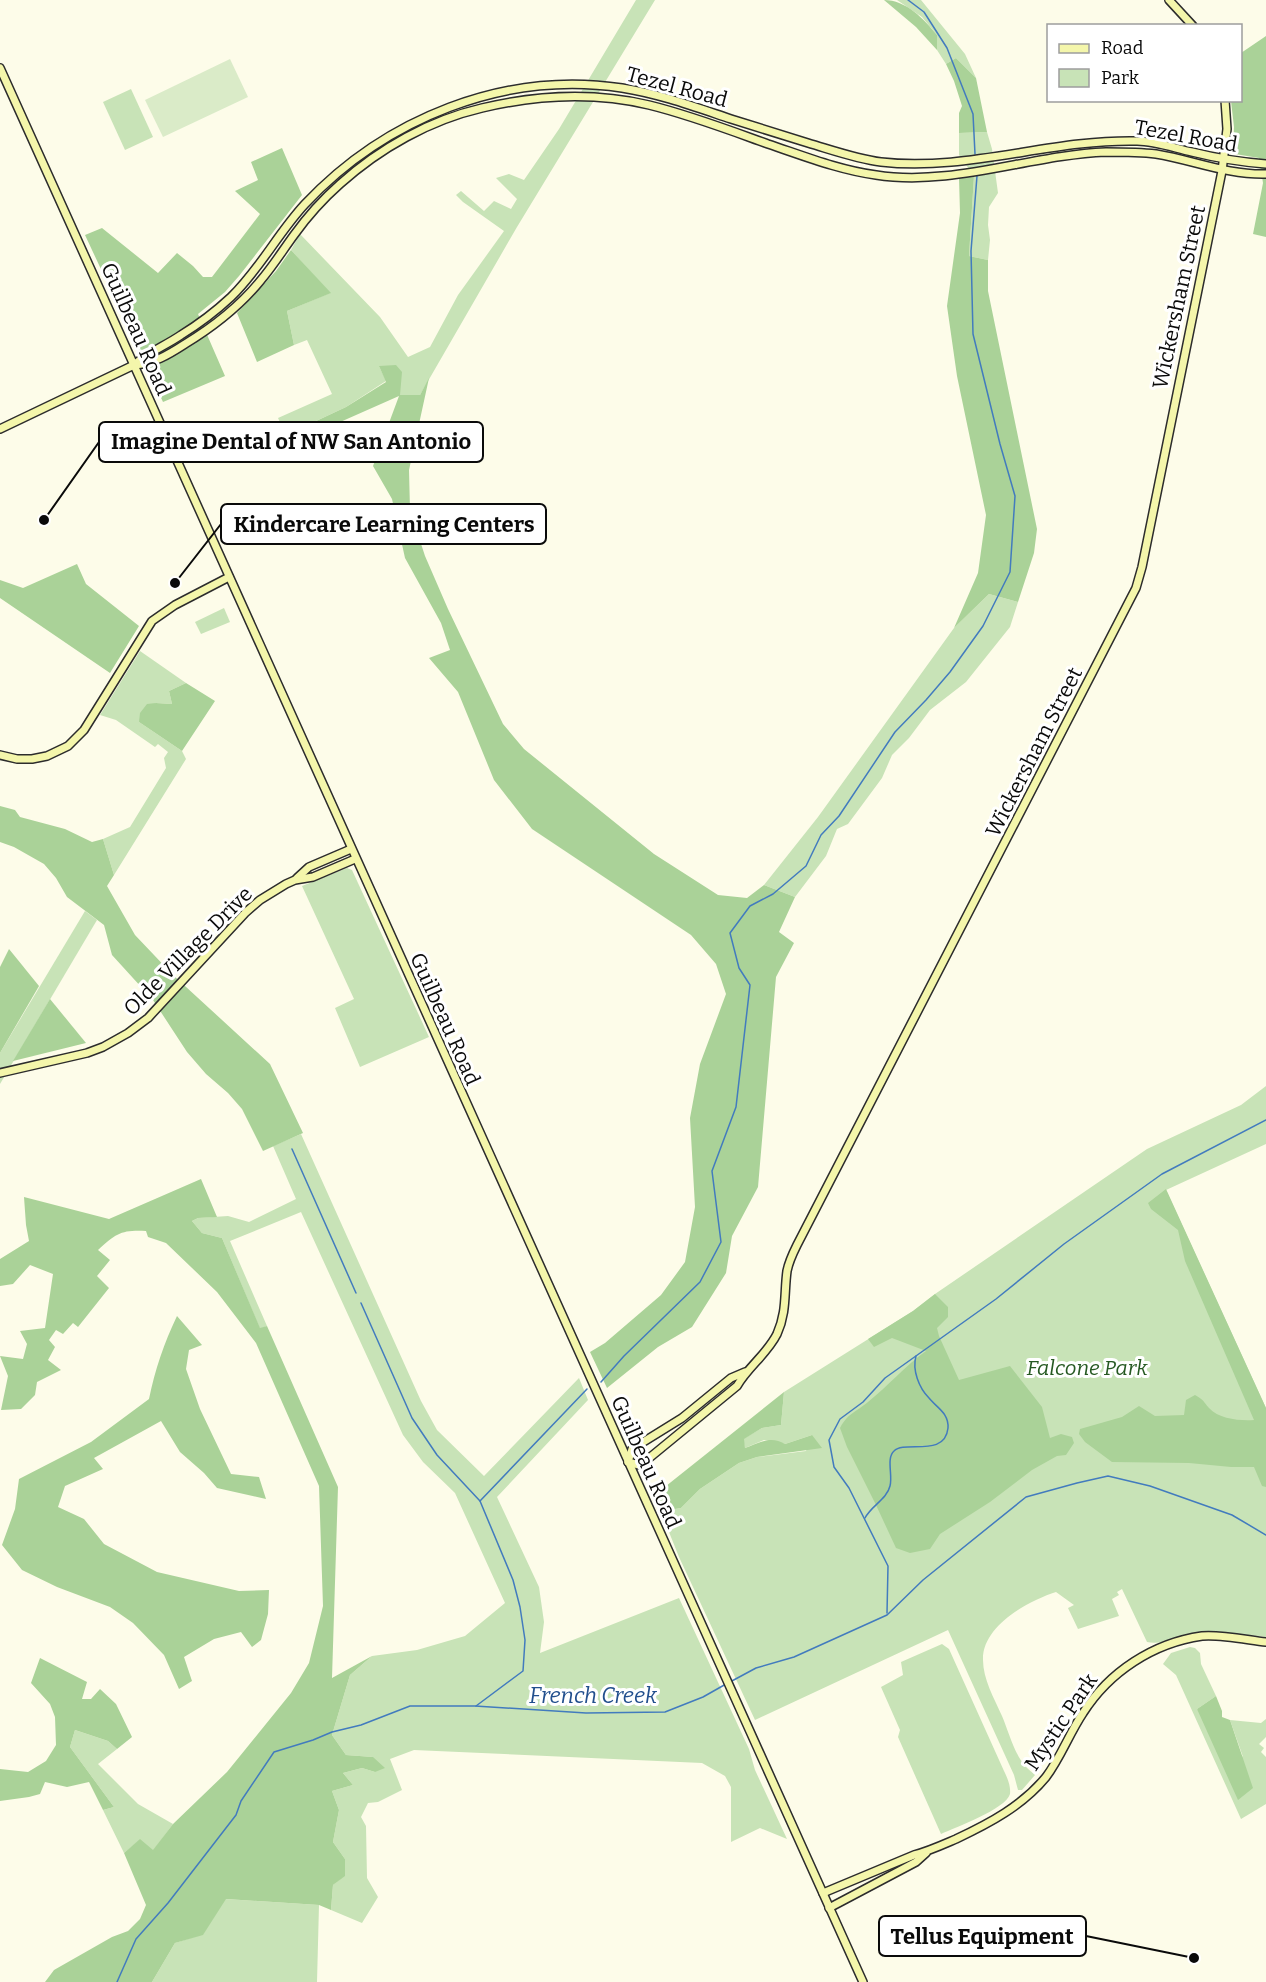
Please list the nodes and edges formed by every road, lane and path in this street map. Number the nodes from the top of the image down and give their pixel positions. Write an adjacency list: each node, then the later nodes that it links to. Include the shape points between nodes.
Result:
1 (1169, 0): 2 (main road)
2 (1191, 24)
3 (0, 69): 9 (main road, Guilbeau Road)
4 (1225, 102): 5 (main road, Wickersham Street)
5 (1224, 159): 6 (main road, Tezel Road); 7 (main road, Wickersham Street); 9 (main road, Tezel Road, via 1137,141 1074,144 932,164 878,162 670,98 628,89 558,85 510,91 430,113 363,152 303,206 232,296 201,322 144,355)
6 (1266, 164)
7 (1222, 171): 8 (main road, Tezel Road); 9 (main road, Tezel Road, via 1159,154 1107,152 932,176 878,176 830,165 649,105 574,96 510,102 445,120 373,159 339,185 304,222 262,280 237,306 177,349 148,364); 17 (main road, Wickersham Street, via 1136,588 797,1245 789,1263 786,1306 777,1334)
8 (1266, 174)
9 (134, 365): 10 (main road, Tezel Road); 11 (main road, Guilbeau Road)
10 (0, 429)
11 (229, 577): 12 (main road, via 152,621 84,730 68,746 32,759); 13 (main road, Guilbeau Road)
12 (0, 755)
13 (351, 849): 14 (main road, Guilbeau Road); 15 (main road, Olde Village Drive, via 309,867)
14 (355, 859): 15 (main road, Olde Village Drive, via 313,877); 18 (main road, Guilbeau Road)
15 (295, 880): 16 (main road, Olde Village Drive, via 252,907 148,1018 128,1033 87,1053)
16 (0, 1073)
17 (745, 1372): 18 (main road, Wickersham Street, via 632,1449); 18 (main road, Wickersham Street, via 737,1386 648,1460 639,1465)
18 (628, 1462): 21 (main road, Guilbeau Road)
19 (1266, 1642): 20 (main road, Mystic Park, via 1203,1636 1135,1660 1112,1677 1091,1701 1057,1762 1035,1789 998,1818)
20 (928, 1852): 21 (main road, Mystic Park); 22 (main road, Mystic Park)
21 (823, 1893): 22 (main road, Guilbeau Road)
22 (829, 1908): 23 (main road, Guilbeau Road)
23 (862, 1982)

